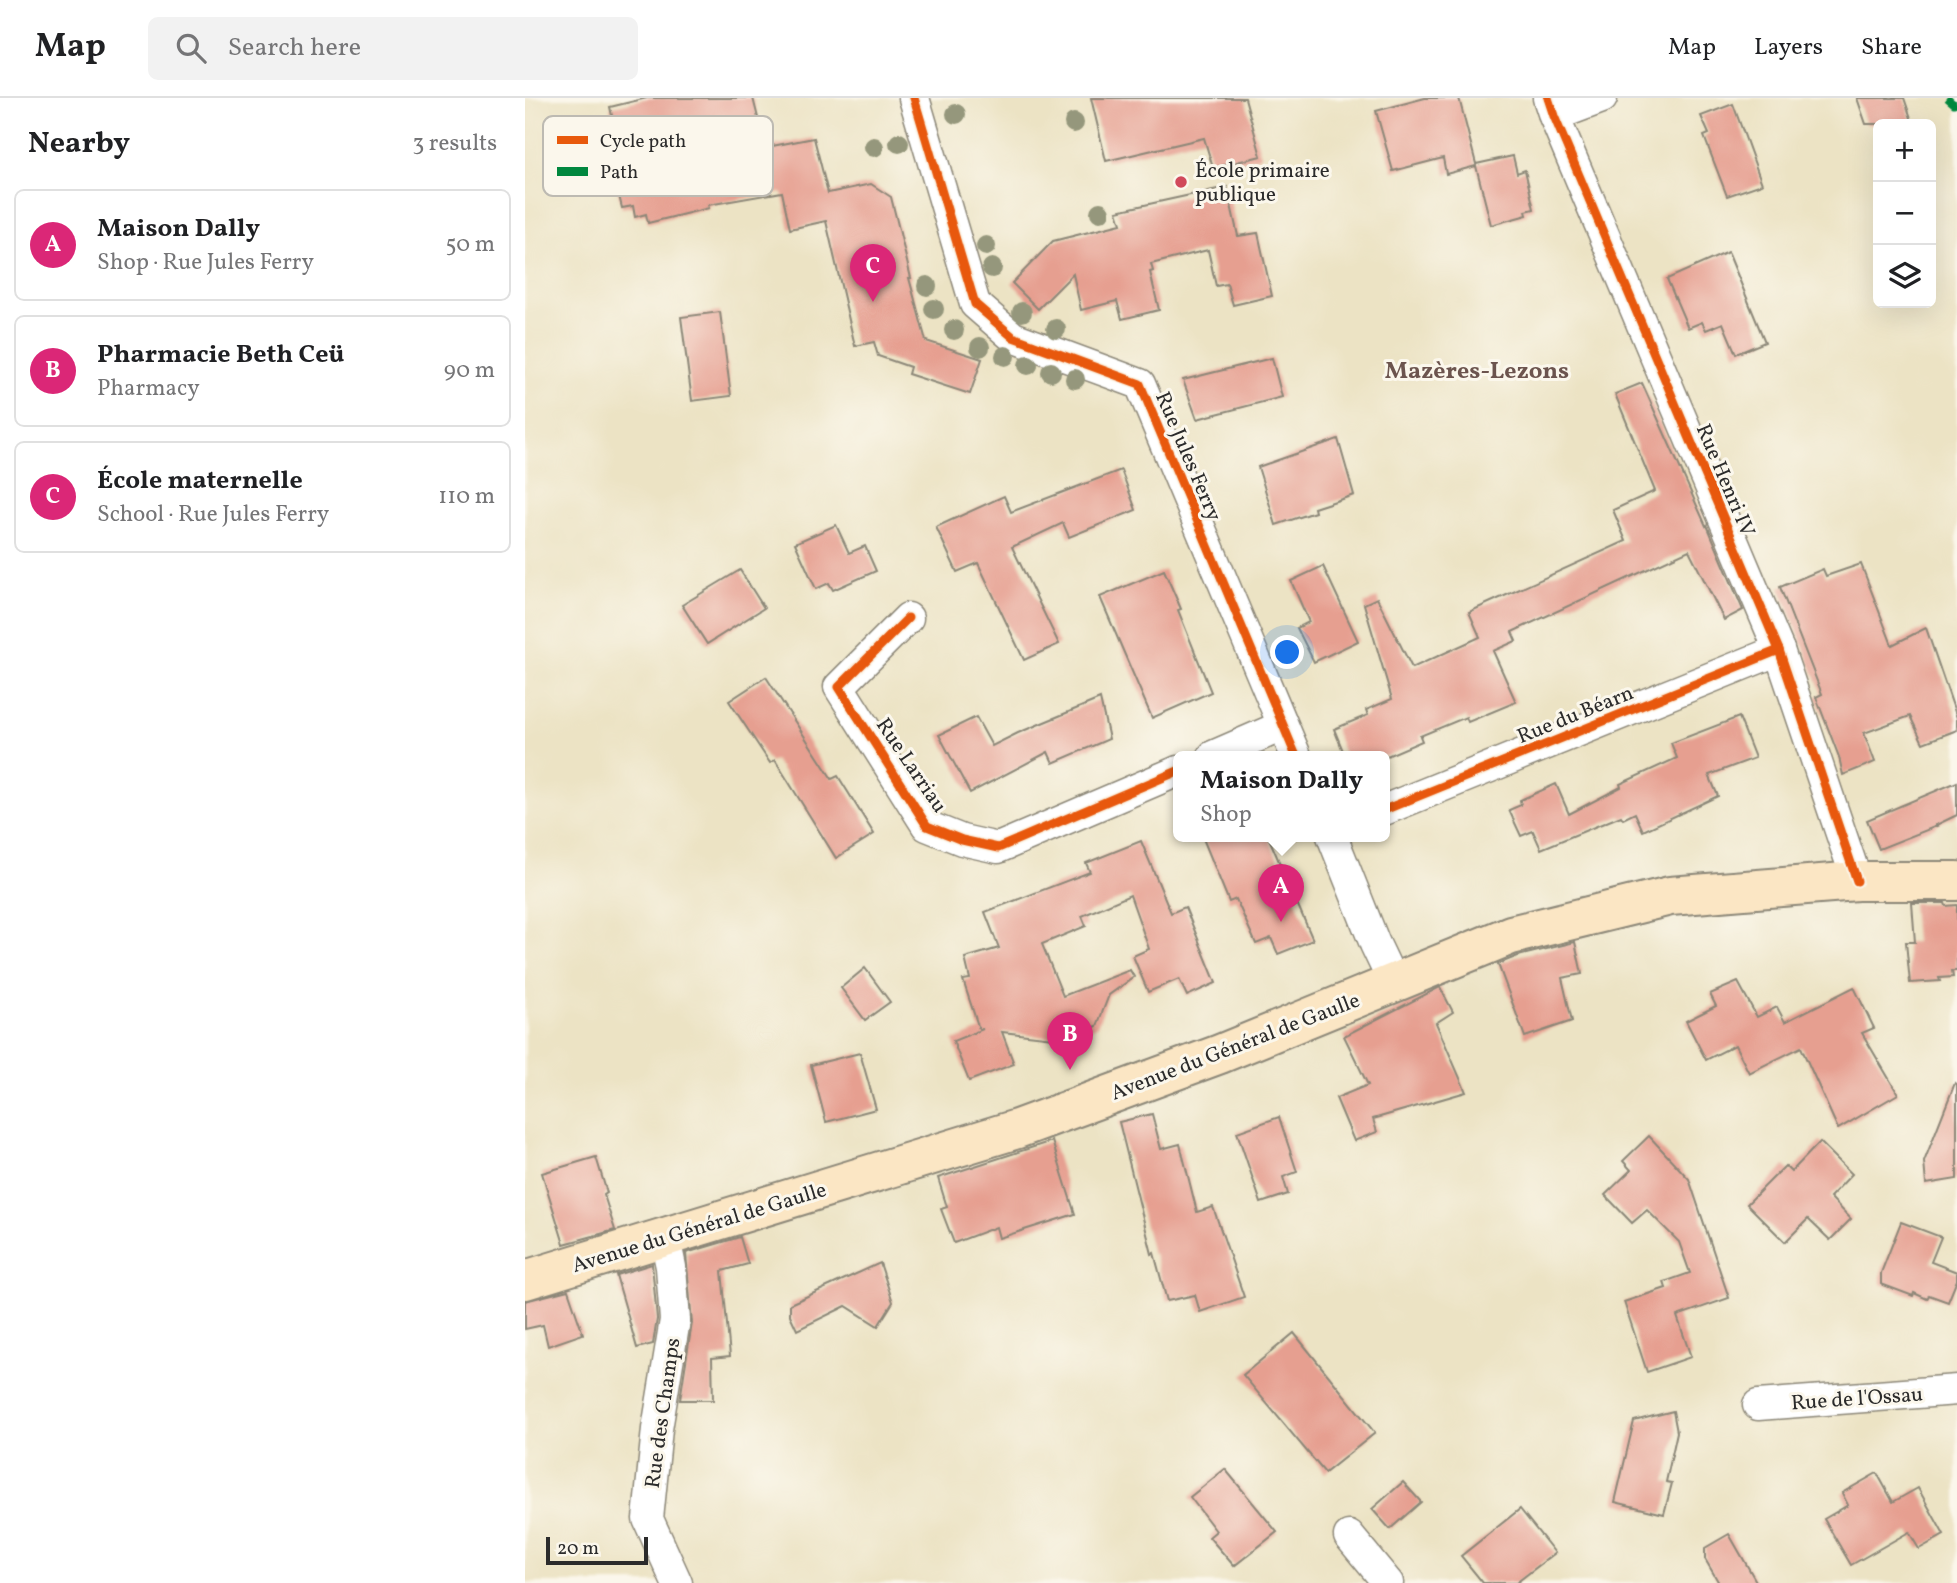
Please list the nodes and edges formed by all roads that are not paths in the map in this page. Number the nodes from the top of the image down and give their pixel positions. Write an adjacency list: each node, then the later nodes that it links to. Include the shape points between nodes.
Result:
1 (914, 98): 6 (street, Rue Jules Ferry, via 975,304 1013,337 1140,384)
2 (1602, 98): 3 (street)
3 (1551, 107): 5 (street, Rue Henri IV)
4 (908, 618): 9 (street, Rue Larriau, via 839,687 927,826 998,848)
5 (1779, 650): 10 (street, Rue du Béarn); 12 (street, Rue Henri IV)
6 (1282, 726): 7 (street); 8 (street, Rue Jules Ferry)
7 (1224, 751)
8 (1294, 751)
9 (1173, 773)
10 (1390, 808)
11 (1334, 842): 14 (street)
12 (1857, 881): 13 (main road, Avenue du Général de Gaulle); 14 (main road, Avenue du Général de Gaulle, via 1670,896 1511,935)
13 (1957, 881)
14 (1394, 984): 15 (main road, Avenue du Général de Gaulle, via 1017,1129)
15 (665, 1238): 16 (main road, Avenue du Général de Gaulle); 20 (street, Rue des Champs, via 674,1320 648,1519)
16 (525, 1280)
17 (1957, 1390): 18 (street, Rue de l'Ossau)
18 (1758, 1405)
19 (1349, 1536): 21 (street)
20 (677, 1583)
21 (1388, 1583)

